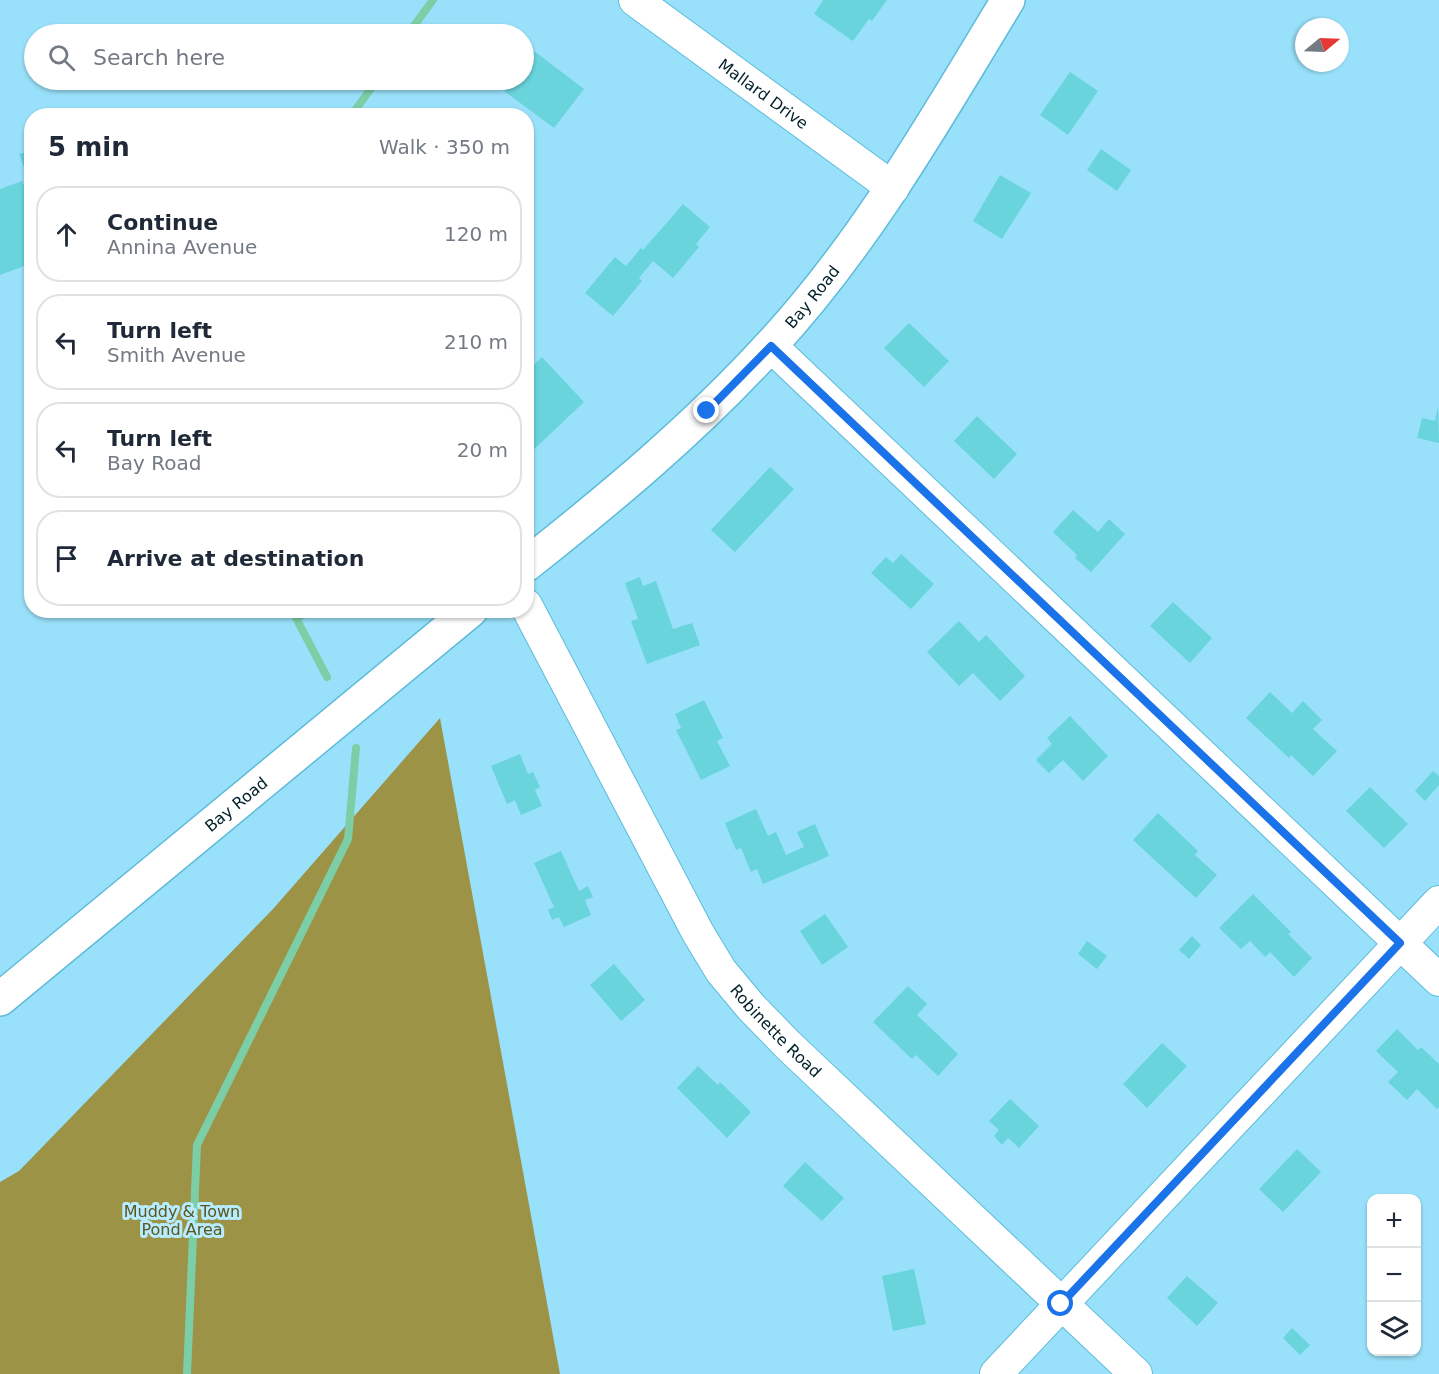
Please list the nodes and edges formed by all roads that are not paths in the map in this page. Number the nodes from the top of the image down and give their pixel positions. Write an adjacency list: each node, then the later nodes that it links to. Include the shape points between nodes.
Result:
1 (635, 0): 3 (street, Mallard Drive)
2 (1008, 0): 3 (main road, Bay Road)
3 (893, 188): 4 (main road, Bay Road)
4 (771, 346): 5 (main road, Bay Road, via 668,448); 9 (street)
5 (534, 558)
6 (461, 618): 11 (main road, Bay Road)
7 (533, 618): 12 (street, Robinette Road, via 721,971 788,1045)
8 (1439, 902): 9 (street)
9 (1400, 943): 10 (street); 12 (street)
10 (1439, 980)
11 (0, 999)
12 (1061, 1304): 13 (street); 14 (street, Robinette Road)
13 (996, 1374)
14 (1136, 1374)

